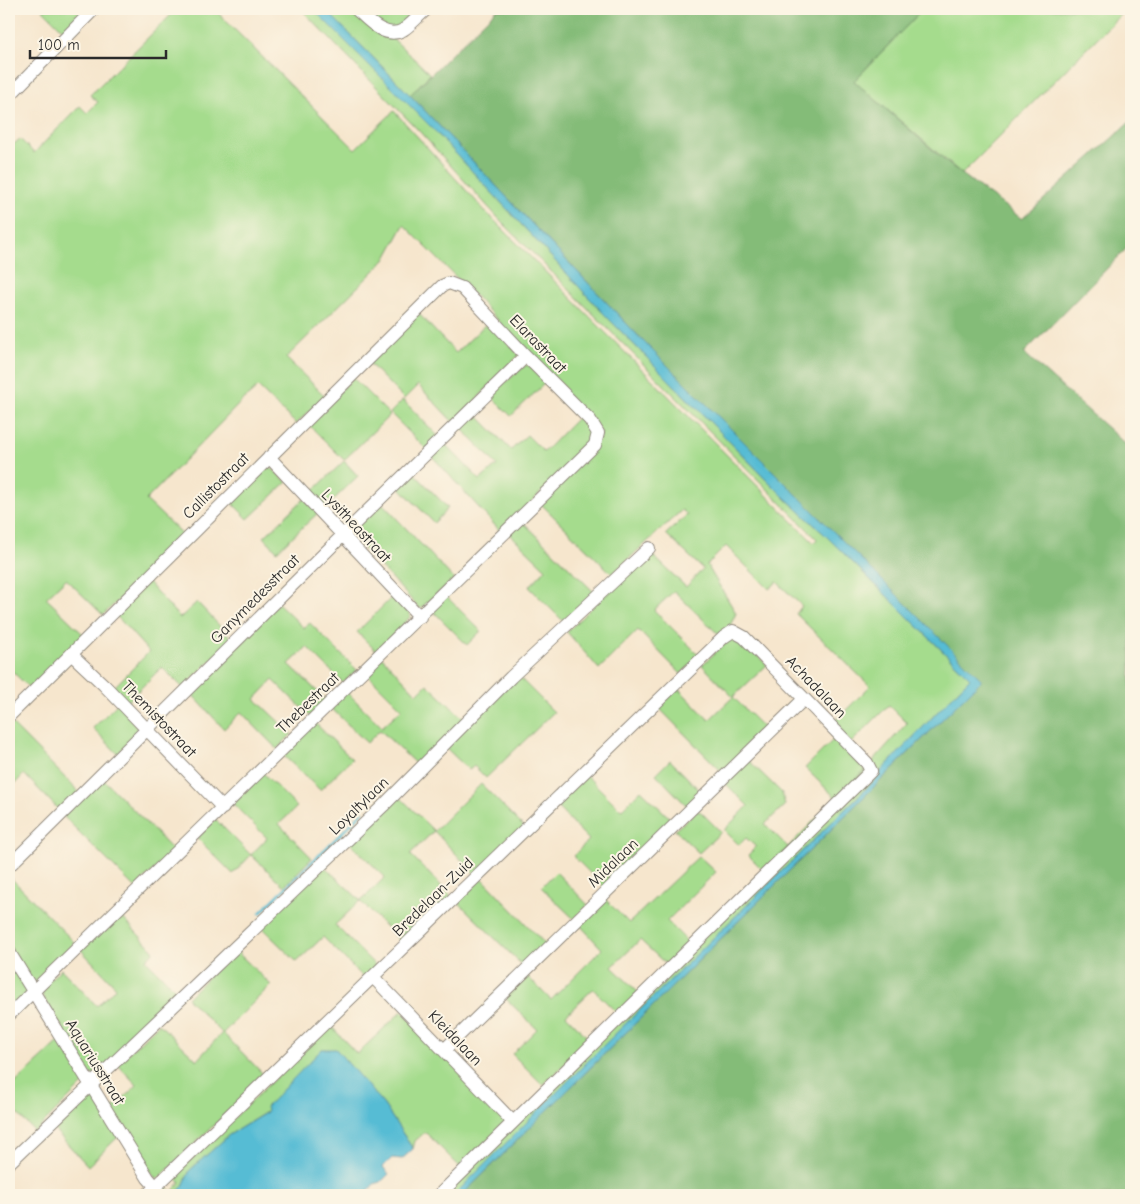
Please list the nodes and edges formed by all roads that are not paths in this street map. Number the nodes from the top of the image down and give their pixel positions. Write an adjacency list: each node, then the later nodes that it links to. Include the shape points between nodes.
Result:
1 (94, 9): 4 (street)
2 (356, 9): 3 (street, via 375,27 390,33 402,30)
3 (427, 9)
4 (9, 96)
5 (449, 283): 6 (street, Elarastraat, via 462,288); 8 (street, Callistostraat, via 442,286)
6 (526, 356): 7 (street, Elarastraat, via 590,420); 9 (street, Ganymedesstraat)
7 (598, 433): 11 (street, Thebestraat, via 595,446)
8 (269, 457): 9 (street, Lysitheastraat); 13 (street, Callistostraat)
9 (342, 536): 11 (street, Lysitheastraat); 16 (street, Ganymedesstraat)
10 (649, 548): 24 (street, Loyaltylaan, via 511,677 383,806)
11 (420, 616): 17 (street, Thebestraat)
12 (733, 630): 14 (street, Achadalaan, via 744,637); 20 (street, Bredelaan-Zuid)
13 (70, 654): 15 (street, Callistostraat); 16 (street, Themistostraat)
14 (804, 699): 23 (street, Midalaan); 25 (street, Achadalaan, via 867,763 871,771)
15 (9, 716)
16 (146, 730): 17 (street, Themistostraat); 18 (street, Ganymedesstraat)
17 (223, 808): 21 (street, Thebestraat)
18 (9, 866)
19 (9, 952): 21 (street, Aquariusstraat)
20 (373, 977): 23 (street, Kleidalaan); 27 (street, Bredelaan-Zuid)
21 (33, 992): 22 (street, Thebestraat); 24 (street, Aquariusstraat)
22 (9, 1015)
23 (444, 1050): 25 (street, Kleidalaan)
24 (90, 1086): 26 (street, Loyaltylaan); 27 (street, Aquariusstraat, via 148,1178)
25 (513, 1122): 28 (street)
26 (9, 1163)
27 (151, 1191)
28 (439, 1195)

